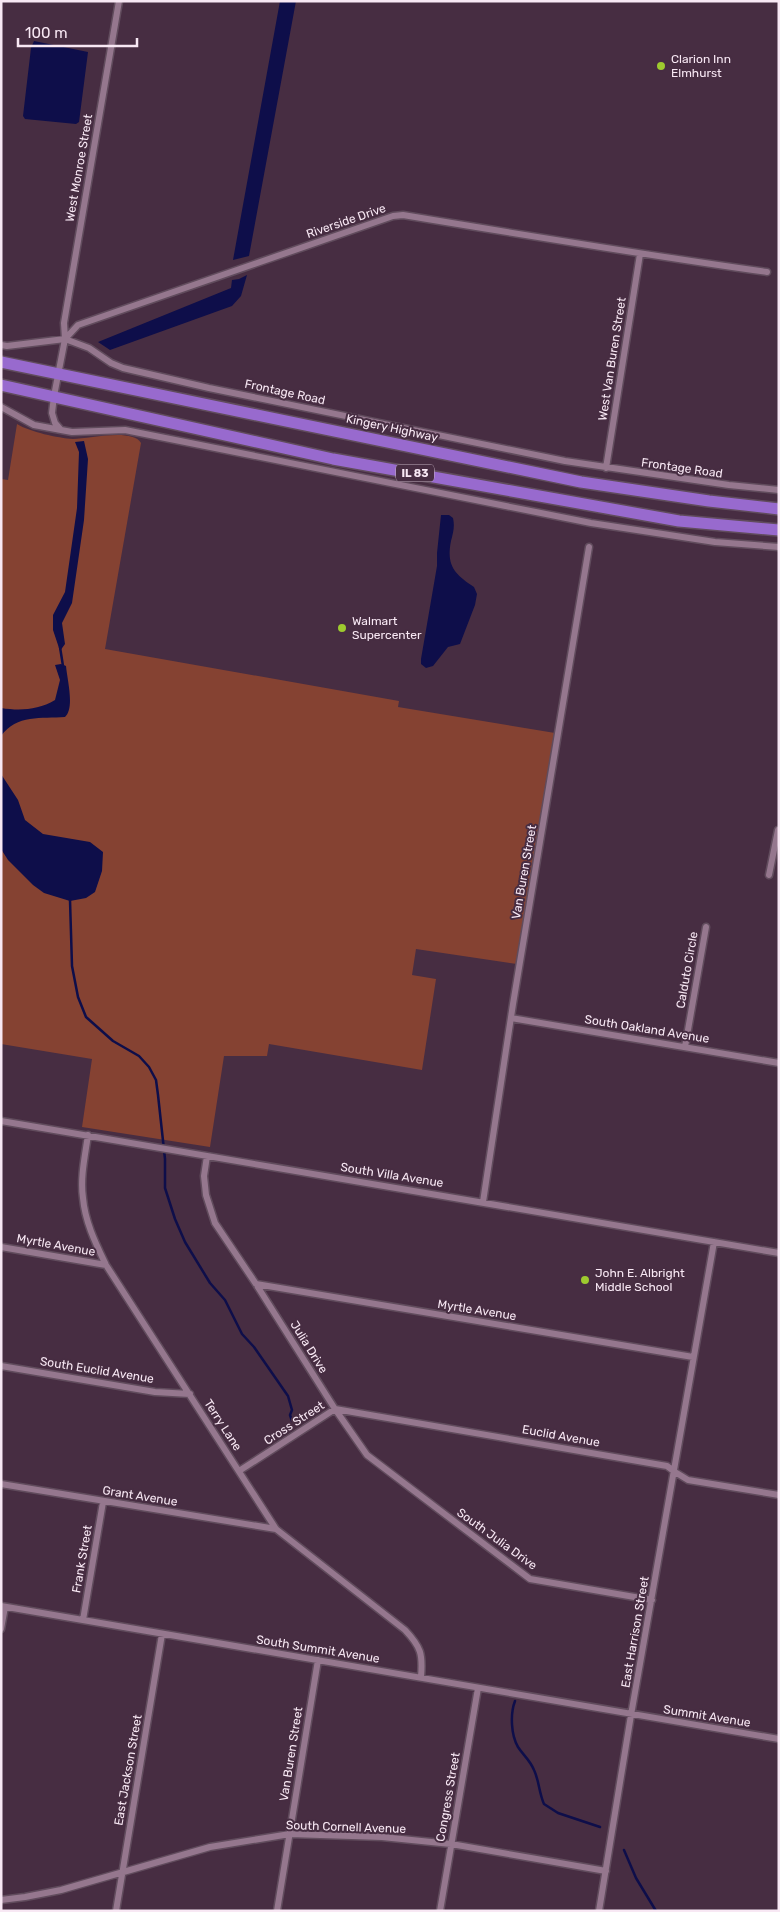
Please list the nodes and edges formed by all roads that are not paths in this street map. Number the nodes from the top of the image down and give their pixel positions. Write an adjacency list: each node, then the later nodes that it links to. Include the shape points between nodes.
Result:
1 (119, 1): 4 (street, West Monroe Street, via 64,323)
2 (640, 254): 3 (street, Riverside Drive); 4 (street, Riverside Drive, via 403,215 393,216 91,320 78,325); 12 (street, West Van Buren Street)
3 (767, 272)
4 (66, 339): 5 (street, Frontage Road); 7 (street); 12 (street, Frontage Road, via 128,370)
5 (1, 345)
6 (1, 362): 7 (highway, Kingery Highway / IL 83)
7 (58, 374): 9 (street); 14 (highway, Kingery Highway / IL 83, via 581,482)
8 (1, 385): 9 (highway, IL 83)
9 (54, 396): 11 (street, via 52,413); 15 (highway, IL 83, via 333,459 679,521)
10 (1, 407): 11 (street, via 34,425)
11 (61, 430): 17 (street, via 125,430 591,523 715,542)
12 (606, 468): 13 (street, Frontage Road)
13 (779, 490)
14 (779, 509)
15 (779, 530)
16 (588, 547): 21 (street, Van Buren Street)
17 (779, 547)
18 (778, 827): 19 (street)
19 (769, 875)
20 (706, 927): 22 (street, Calduto Circle)
21 (511, 1018): 22 (street, South Oakland Avenue); 27 (street, Van Buren Street)
22 (685, 1047): 23 (street, South Oakland Avenue)
23 (779, 1063)
24 (1, 1121): 25 (street, South Villa Avenue)
25 (88, 1135): 26 (street, South Villa Avenue); 31 (street, Terry Lane, via 83,1198 94,1239)
26 (207, 1156): 27 (street, South Villa Avenue); 32 (street, Julia Drive, via 206,1195 215,1223)
27 (483, 1202): 28 (street, South Villa Avenue)
28 (714, 1242): 30 (street, South Villa Avenue); 33 (street, East Harrison Street)
29 (1, 1247): 31 (street, Myrtle Avenue)
30 (779, 1253)
31 (106, 1266): 35 (street, Terry Lane)
32 (256, 1284): 33 (street, Myrtle Avenue); 36 (street, Julia Drive)
33 (694, 1357): 38 (street, East Harrison Street)
34 (1, 1366): 35 (street, South Euclid Avenue, via 155,1392)
35 (190, 1394): 37 (street, Terry Lane)
36 (335, 1409): 37 (street, Cross Street); 38 (street, Euclid Avenue, via 667,1466); 42 (street, Julia Drive, via 368,1455)
37 (240, 1471): 43 (street, Terry Lane)
38 (675, 1472): 40 (street, Euclid Avenue, via 688,1480); 44 (street, East Harrison Street)
39 (1, 1484): 41 (street, Grant Avenue)
40 (779, 1495)
41 (103, 1502): 43 (street, Grant Avenue); 46 (street, Frank Street)
42 (447, 1517): 44 (street, South Julia Drive, via 530,1579)
43 (276, 1529): 50 (street, Terry Lane, via 405,1630 423,1658)
44 (652, 1600): 52 (street, East Harrison Street)
45 (3, 1607): 46 (street, South Summit Avenue); 47 (street)
46 (83, 1620): 48 (street, South Summit Avenue)
47 (1, 1629)
48 (162, 1634): 49 (street, South Summit Avenue); 56 (street, East Jackson Street)
49 (318, 1660): 50 (street, South Summit Avenue); 54 (street, Van Buren Street)
50 (421, 1677): 51 (street, South Summit Avenue)
51 (478, 1688): 52 (street, South Summit Avenue); 55 (street, Congress Street)
52 (632, 1714): 53 (street, Summit Avenue); 57 (street, East Harrison Street)
53 (779, 1739)
54 (290, 1834): 55 (street, South Cornell Avenue, via 382,1837); 56 (street, South Cornell Avenue, via 210,1847); 60 (street, Van Buren Street)
55 (451, 1844): 57 (street, South Cornell Avenue); 61 (street, Congress Street)
56 (122, 1871): 58 (street, South Cornell Avenue, via 62,1890); 59 (street, East Jackson Street)
57 (606, 1871): 62 (street, East Harrison Street)
58 (1, 1900)
59 (116, 1911)
60 (277, 1911)
61 (440, 1911)
62 (599, 1911)

